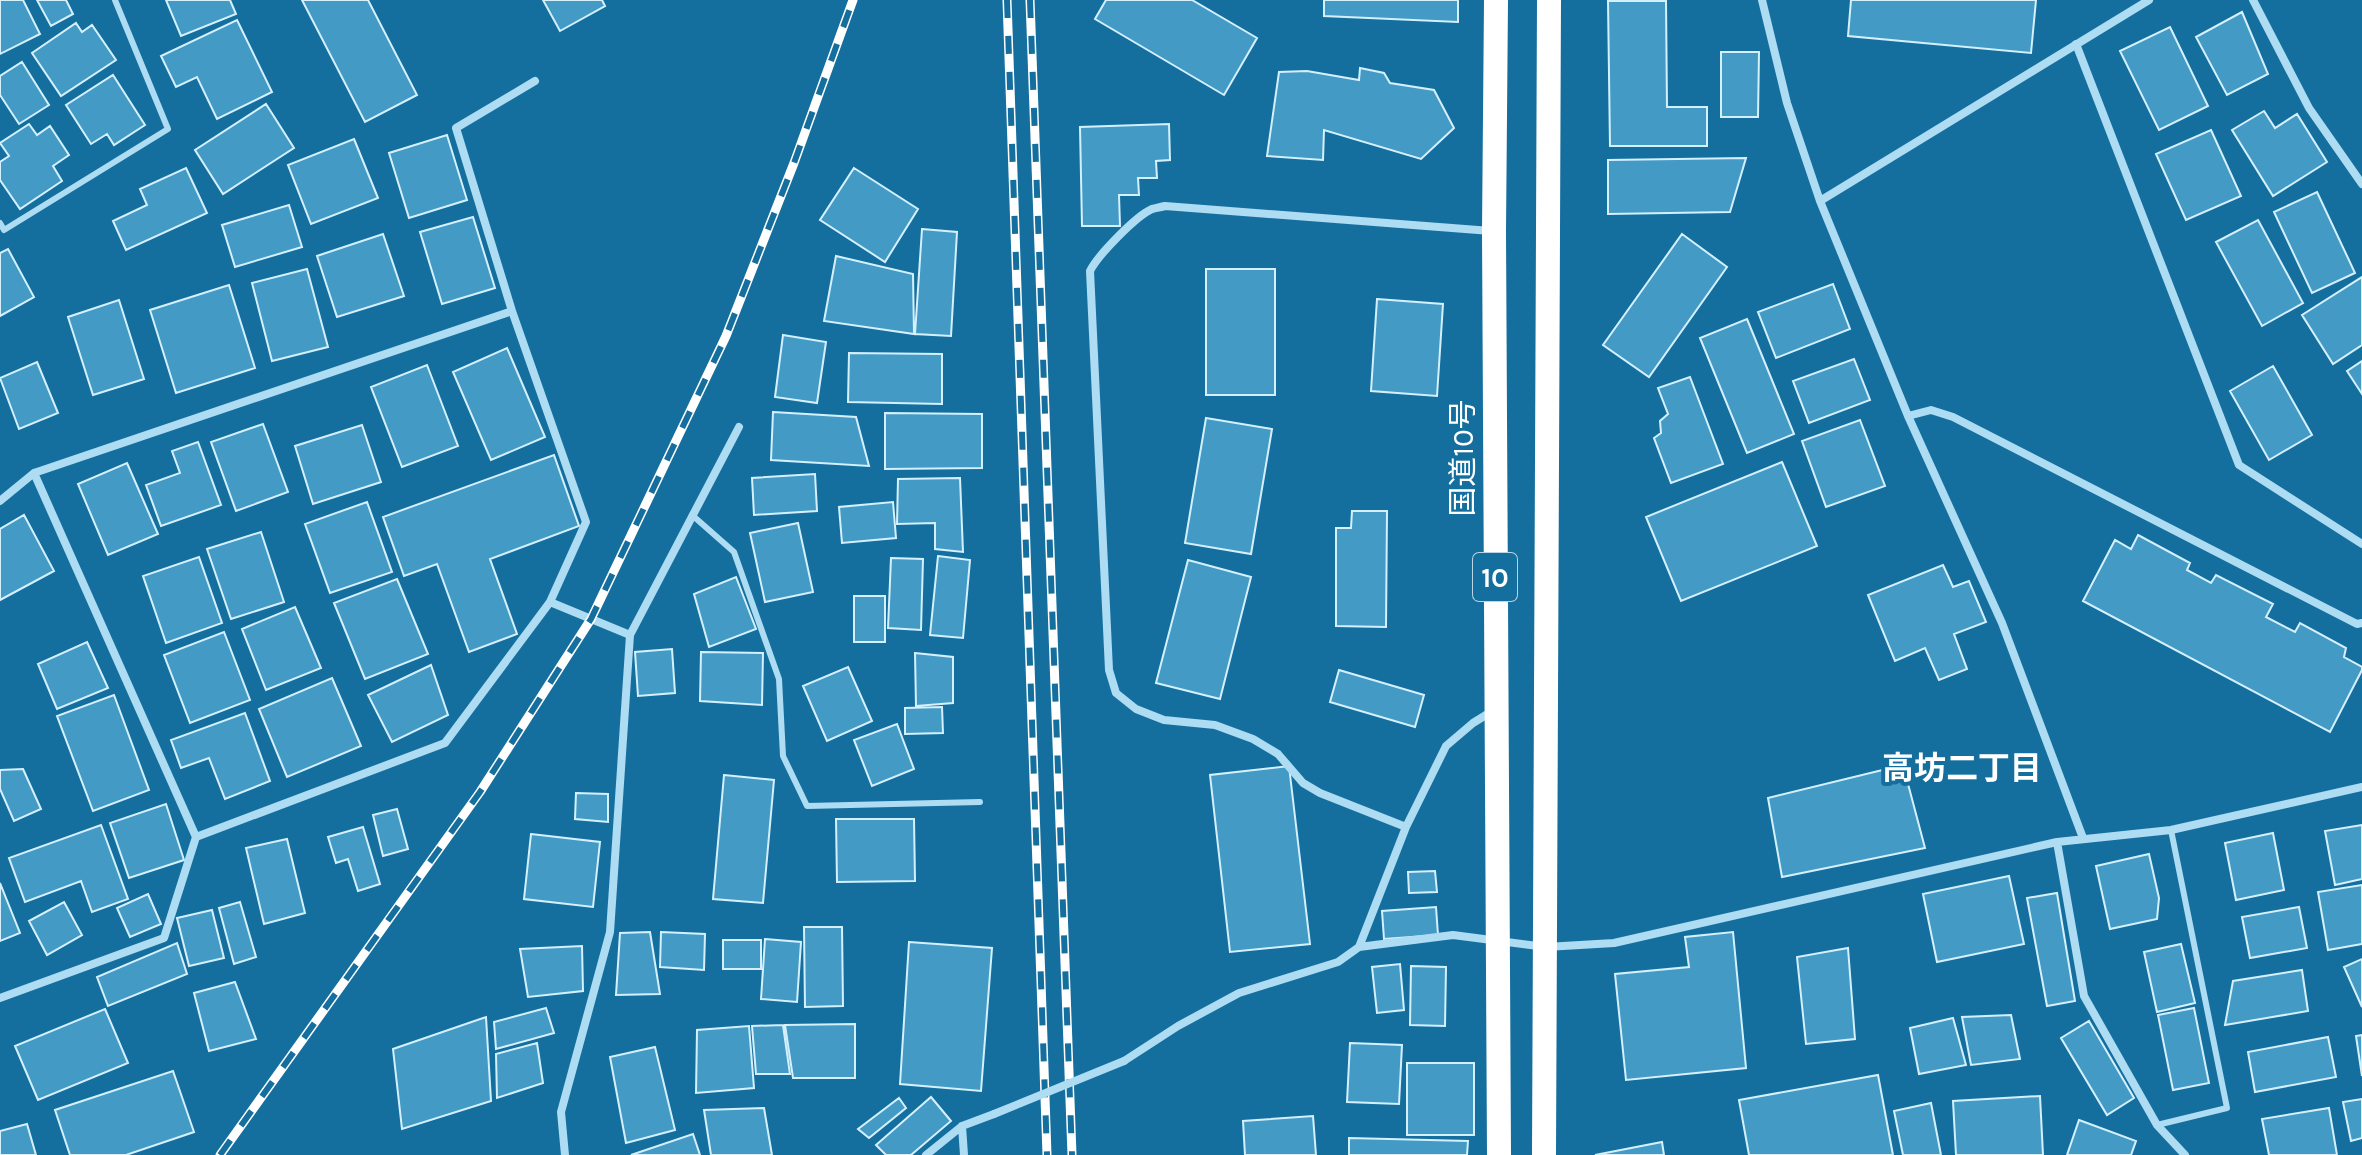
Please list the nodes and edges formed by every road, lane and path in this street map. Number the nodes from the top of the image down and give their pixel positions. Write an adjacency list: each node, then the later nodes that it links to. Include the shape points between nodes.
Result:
1 (115, 0): 11 (lane, via 168,129 4,230)
2 (1496, 0): 12 (highway, 国道10号 / 10)
3 (1549, 0): 33 (highway, 10)
4 (1762, 0): 10 (street, via 1787,103)
5 (2149, 0): 7 (street)
6 (2253, 0): 9 (street, via 2309,108)
7 (2076, 44): 10 (street); 19 (street, via 2239,465)
8 (535, 81): 13 (street, via 456,128)
9 (2362, 184)
10 (1820, 201): 14 (street)
11 (0, 223)
12 (1494, 231): 23 (highway, 国道10号 / 10); 26 (street, via 1165,206 1143,215 1090,271 1109,670 1116,693 1136,709 1164,720 1215,725 1253,739 1278,754 1303,783 1320,793)
13 (512, 311): 16 (street); 20 (street, via 586,522)
14 (1908, 416): 21 (street, via 1931,410 1953,417); 29 (street, via 2002,623)
15 (739, 427): 18 (street)
16 (34, 473): 17 (street); 28 (street)
17 (0, 501)
18 (692, 515): 22 (street); 25 (lane, via 734,552 779,679 783,756 807,806)
19 (2362, 544)
20 (550, 602): 22 (street); 28 (street, via 445,743)
21 (2362, 623)
22 (630, 635): 37 (street, via 610,932 561,1112)
23 (1496, 709): 26 (street, via 1446,746); 31 (highway, 国道10号 / 10)
24 (2362, 787): 27 (street)
25 (980, 802)
26 (1406, 827): 32 (street)
27 (2171, 830): 29 (street); 35 (lane, via 2227,1108)
28 (196, 837): 34 (street, via 164,938)
29 (2083, 838): 30 (street)
30 (2057, 842): 33 (street, via 1614,943); 35 (street, via 2084,996)
31 (1498, 941): 32 (street, via 1453,935); 33 (street); 40 (highway, 国道10号 / 10)
32 (1359, 947): 36 (street, bridge, via 1338,962 1239,993 1124,1061)
33 (1546, 947): 41 (highway, 10)
34 (0, 998)
35 (2157, 1125): 42 (street)
36 (962, 1126): 38 (street); 39 (street)
37 (565, 1155)
38 (926, 1155)
39 (964, 1155)
40 (1499, 1155)
41 (1544, 1155)
42 (2185, 1155)

